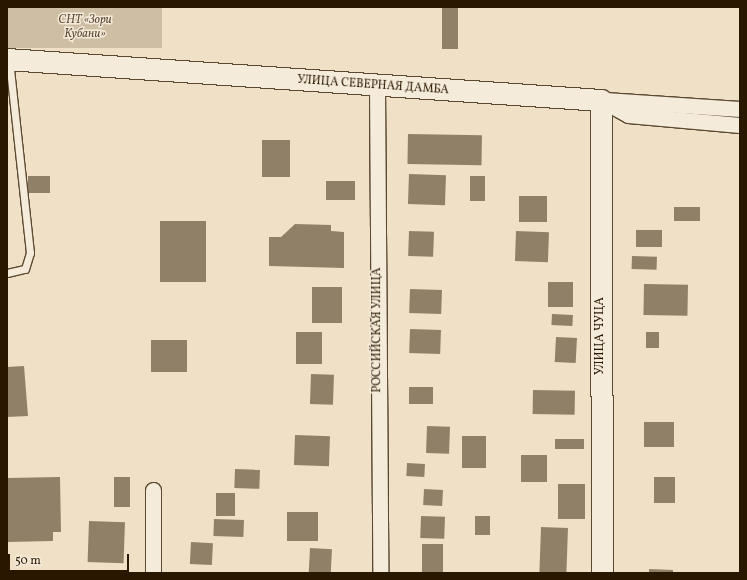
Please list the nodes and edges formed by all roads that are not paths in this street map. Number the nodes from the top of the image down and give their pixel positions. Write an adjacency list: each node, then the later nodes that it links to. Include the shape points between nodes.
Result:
1 (8, 59): 2 (street, УЛИЦА СЕВЕРНАЯ ДАМБА); 6 (lane, via 30,253 25,269)
2 (377, 86): 3 (street, УЛИЦА СЕВЕРНАЯ ДАМБА); 9 (street, РОССИЙСКАЯ УЛИЦА)
3 (601, 100): 4 (street, УЛИЦА СЕВЕРНАЯ ДАМБА); 5 (street, via 628,115); 10 (street, УЛИЦА ЧУЦА)
4 (740, 109)
5 (740, 125)
6 (7, 274)
7 (153, 490): 8 (street)
8 (153, 573)
9 (380, 573)
10 (602, 573)

